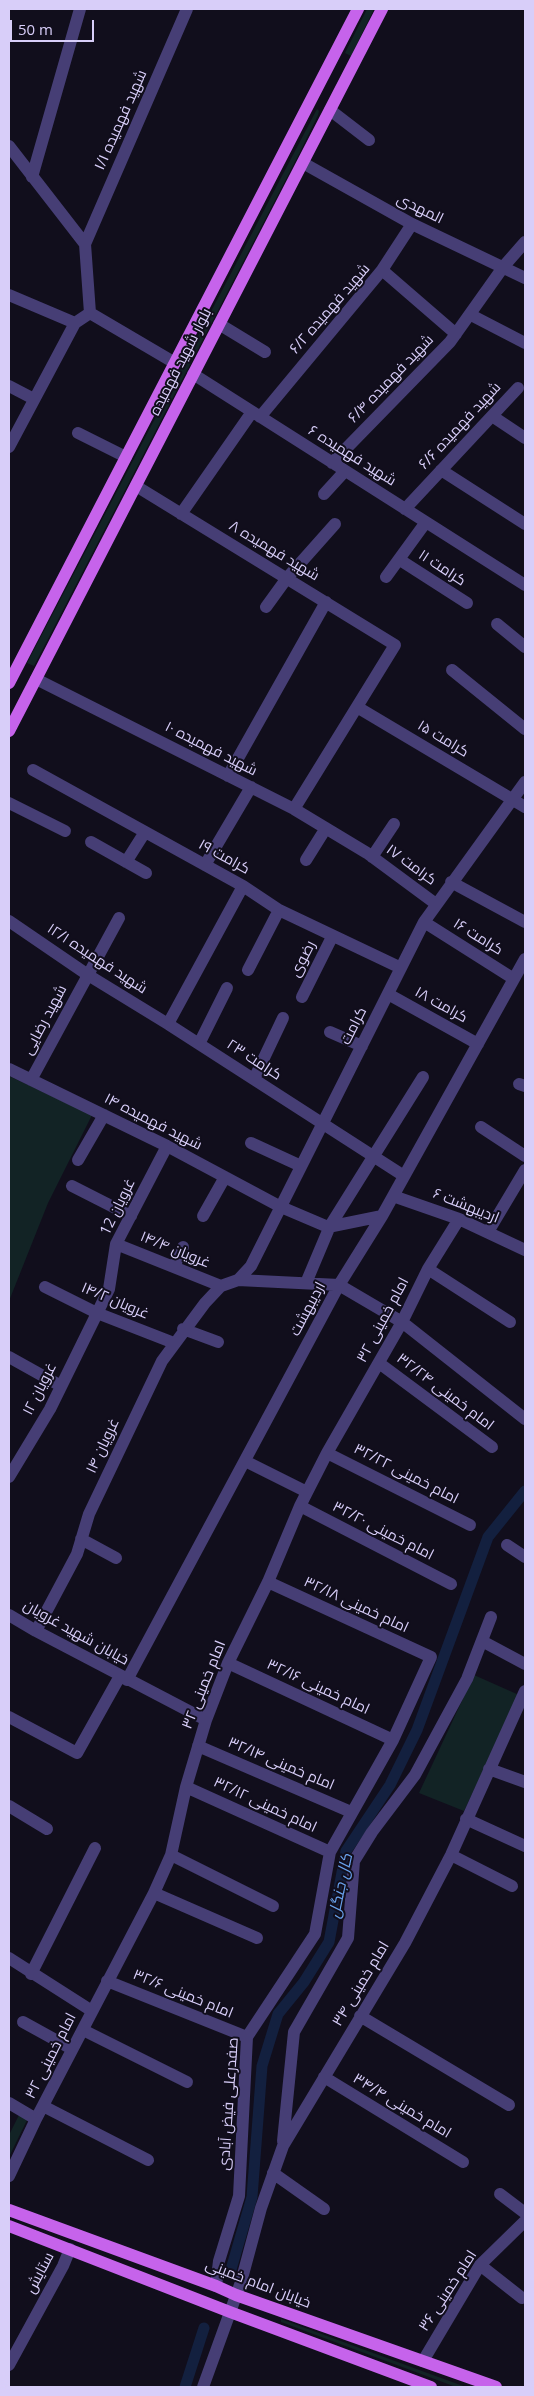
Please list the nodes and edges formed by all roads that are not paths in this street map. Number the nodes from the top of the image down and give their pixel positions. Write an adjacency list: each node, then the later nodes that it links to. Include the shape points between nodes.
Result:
1 (80, 9): 11 (street)
2 (187, 9): 14 (street, شهید فهمیده ۱/۱)
3 (358, 9): 5 (main road, بلوار شهید فهمیده)
4 (382, 9): 6 (main road, بلوار شهید فهمیده)
5 (333, 58): 6 (main road); 26 (main road, بلوار شهید فهمیده)
6 (352, 68): 7 (main road, بلوار شهید فهمیده)
7 (330, 110): 8 (street); 10 (main road, بلوار شهید فهمیده)
8 (369, 140)
9 (9, 146): 11 (street)
10 (303, 163): 12 (street, المهدی); 22 (main road, بلوار شهید فهمیده)
11 (32, 177): 14 (street)
12 (412, 224): 15 (street, المهدی); 16 (street)
13 (525, 242): 15 (street, شهید فهمیده ۶/۴)
14 (84, 244): 19 (street)
15 (504, 266): 17 (street, المهدی); 20 (street, شهید فهمیده ۶/۴)
16 (382, 270): 23 (street, شهید فهمیده ۶/۲); 31 (street, شهید فهمیده ۶/۲)
17 (525, 278)
18 (9, 295): 21 (street)
19 (90, 313): 21 (street); 26 (street)
20 (471, 315): 23 (street, شهید فهمیده ۶/۴); 24 (street)
21 (75, 323): 30 (street)
22 (219, 324): 25 (street); 27 (main road, بلوار شهید فهمیده)
23 (456, 334): 37 (street, شهید فهمیده ۶/۴)
24 (525, 343)
25 (266, 352)
26 (175, 363): 36 (main road, بلوار شهید فهمیده)
27 (193, 374): 31 (street, شهید فهمیده ۶); 40 (main road, بلوار شهید فهمیده)
28 (9, 386): 30 (street)
29 (518, 388): 32 (street, شهید فهمیده ۶/۶)
30 (34, 399): 35 (street)
31 (256, 415): 37 (street, شهید فهمیده ۶); 43 (street, شهید فهمیده ۶/۲, via 208,472)
32 (492, 416): 34 (street); 38 (street, شهید فهمیده ۶/۶)
33 (78, 433): 36 (street)
34 (525, 438)
35 (9, 447)
36 (126, 457): 58 (main road, بلوار شهید فهمیده)
37 (332, 463): 39 (street, شهید فهمیده ۶)
38 (442, 470): 42 (street, شهید فهمیده ۶/۶); 46 (street)
39 (345, 471): 41 (street); 42 (street, شهید فهمیده ۶)
40 (136, 486): 43 (street, شهید فهمیده ۸); 57 (main road, بلوار شهید فهمیده)
41 (324, 494)
42 (405, 509): 44 (street, شهید فهمیده ۶)
43 (180, 514): 49 (street, شهید فهمیده ۸)
44 (426, 522): 47 (street); 50 (street, شهید فهمیده ۶)
45 (335, 524): 49 (street)
46 (525, 524)
47 (400, 560): 48 (street); 52 (street, کرامت ۱۱)
48 (386, 577)
49 (287, 578): 51 (street, شهید فهمیده ۸); 53 (street)
50 (525, 585)
51 (326, 602): 59 (street, شهید فهمیده ۸, via 395,645); 63 (street)
52 (467, 603)
53 (266, 608)
54 (497, 624): 55 (street)
55 (525, 648)
56 (452, 670): 60 (street)
57 (36, 679): 61 (main road, بلوار شهید فهمیده); 63 (street, شهید فهمیده ۱۰)
58 (9, 683)
59 (357, 707): 66 (street, کرامت ۱۵); 69 (street)
60 (525, 729)
61 (9, 731)
62 (33, 770): 73 (street, کرامت ۱۹)
63 (228, 776): 65 (street, شهید فهمیده ۱۰)
64 (525, 782): 66 (street, کرامت)
65 (251, 787): 69 (street, شهید فهمیده ۱۰); 78 (street)
66 (513, 800): 68 (street, کرامت ۱۵); 80 (street, کرامت)
67 (9, 803): 72 (street)
68 (525, 807)
69 (294, 808): 71 (street, شهید فهمیده ۱۰)
70 (394, 824): 75 (street)
71 (326, 828): 75 (street, شهید فهمیده ۱۰); 76 (street)
72 (65, 831)
73 (145, 832): 77 (street); 78 (street, کرامت ۱۹)
74 (91, 842): 77 (street)
75 (369, 855): 82 (street, کرامت ۱۷)
76 (306, 860)
77 (126, 862): 79 (street)
78 (205, 865): 81 (street, کرامت ۱۹)
79 (146, 873)
80 (452, 882): 82 (street, کرامت); 87 (street)
81 (243, 886): 83 (street, کرامت ۱۹); 98 (street)
82 (436, 904): 86 (street, کرامت)
83 (279, 910): 88 (street, کرامت ۱۹); 91 (street)
84 (119, 918): 92 (street, شهید رضایی)
85 (9, 921): 92 (street, شهید فهمیده ۱۲/۱)
86 (424, 922): 90 (street, کرامت); 93 (street, کرامت ۱۶)
87 (525, 922)
88 (332, 937): 90 (street, کرامت ۱۹); 96 (street, رضوی)
89 (525, 959): 93 (street, اردیبهشت)
90 (401, 968): 95 (street, کرامت)
91 (248, 970)
92 (88, 975): 98 (street, شهید فهمیده ۱۲/۱); 106 (street, شهید رضایی)
93 (514, 979): 101 (street, اردیبهشت)
94 (227, 988): 100 (street)
95 (388, 994): 101 (street, کرامت ۱۸); 102 (street, کرامت)
96 (302, 997)
97 (283, 1018): 105 (street)
98 (168, 1024): 100 (street, کرامت ۲۳)
99 (330, 1032): 102 (street)
100 (199, 1044): 105 (street, کرامت ۲۳)
101 (478, 1044): 117 (street, اردیبهشت)
102 (362, 1046): 108 (street, کرامت)
103 (9, 1068): 106 (street, شهید فهمیده ۱۴)
104 (424, 1077): 112 (street)
105 (254, 1079): 108 (street, کرامت ۲۳)
106 (31, 1080): 107 (street, شهید فهمیده ۱۴)
107 (104, 1115): 111 (street, شهید فهمیده ۱۴); 114 (street)
108 (323, 1124): 112 (street, کرامت ۲۳); 115 (street, کرامت)
109 (481, 1128): 113 (street)
110 (251, 1143): 115 (street)
111 (167, 1146): 118 (street, شهید فهمیده ۱۴); 122 (street, غرویان 12)
112 (374, 1156): 117 (street, کرامت ۲۳); 126 (street)
113 (525, 1156)
114 (78, 1160)
115 (301, 1166): 121 (street, کرامت)
116 (525, 1170): 127 (street)
117 (404, 1176): 120 (street, اردیبهشت)
118 (224, 1177): 121 (street, شهید فهمیده ۱۴); 123 (street)
119 (72, 1186): 122 (street)
120 (393, 1196): 124 (street, اردیبهشت); 125 (street, اردیبهشت ۶)
121 (281, 1207): 126 (street, شهید فهمیده ۱۴); 133 (street, کرامت, via 251,1266)
122 (130, 1216): 128 (street, غرویان 12)
123 (203, 1216)
124 (382, 1216): 126 (street); 135 (street, اردیبهشت)
125 (460, 1218): 127 (street, اردیبهشت ۶); 132 (street, امام خمینی ۳۲)
126 (330, 1226): 134 (street)
127 (488, 1232): 130 (street, اردیبهشت ۶)
128 (116, 1244): 131 (street, غرویان ۱۴/۴); 138 (street, غرویان 12, via 109,1289)
129 (183, 1247): 131 (street)
130 (525, 1250)
131 (174, 1267): 136 (street, غرویان ۱۴/۴)
132 (428, 1269): 139 (street, امام خمینی ۳۲); 140 (street)
133 (238, 1280): 134 (street); 136 (street)
134 (306, 1283): 135 (street)
135 (339, 1285): 139 (street); 150 (street, اردیبهشت)
136 (221, 1286): 141 (street, غرویان ۱۴)
137 (45, 1287): 138 (street, غرویان ۱۴/۲)
138 (97, 1313): 143 (street, غرویان ۱۴/۲); 146 (street, غرویان ۱۲)
139 (402, 1322): 145 (street, امام خمینی ۳۲); 147 (street)
140 (510, 1322)
141 (183, 1329): 142 (street); 143 (street, غرویان ۱۴)
142 (218, 1342)
143 (174, 1343): 155 (street, غرویان ۱۴, via 162,1360 93,1506)
144 (9, 1357): 146 (street)
145 (379, 1363): 148 (street, امام خمینی ۳۲/۲۴); 149 (street, امام خمینی ۳۲)
146 (61, 1386): 151 (street, غرویان ۱۲)
147 (525, 1419)
148 (492, 1448)
149 (328, 1453): 152 (street, امام خمینی ۳۲); 154 (street, امام خمینی ۳۲/۲۲)
150 (245, 1461): 152 (street); 168 (street, اردیبهشت)
151 (9, 1477)
152 (307, 1492): 153 (street, امام خمینی ۳۲)
153 (300, 1506): 159 (street, امام خمینی ۳۲); 160 (street, امام خمینی ۳۲/۲۰)
154 (470, 1525)
155 (81, 1540): 158 (street); 163 (street, غرویان ۱۴, via 77,1554)
156 (507, 1545): 157 (street)
157 (525, 1557)
158 (116, 1558)
159 (268, 1582): 165 (street, امام خمینی ۳۲/۱۸); 166 (street, امام خمینی ۳۲)
160 (451, 1584)
161 (9, 1615): 163 (street, خیابان شهید غرویان)
162 (491, 1617): 164 (street)
163 (36, 1631): 168 (street, خیابان شهید غرویان)
164 (482, 1641): 167 (street); 205 (street, via 467,1678 415,1775 354,1861 348,1938 294,2032)
165 (431, 1657): 172 (street, صفدرعلی فیض آبادی)
166 (228, 1663): 171 (street, امام خمینی ۳۲); 172 (street, امام خمینی ۳۲/۱۶)
167 (525, 1664)
168 (123, 1678): 170 (street, اردیبهشت, via 77,1753); 171 (street, خیابان شهید غرویان)
169 (525, 1693): 174 (street, امام خمینی ۳۴)
170 (9, 1717)
171 (206, 1720): 173 (street, امام خمینی ۳۲)
172 (393, 1740): 178 (street, صفدرعلی فیض آبادی)
173 (198, 1746): 176 (street, امام خمینی ۳۲); 178 (street, امام خمینی ۳۲/۱۴)
174 (489, 1769): 175 (street); 179 (street, امام خمینی ۳۴)
175 (525, 1782)
176 (186, 1786): 183 (street, امام خمینی ۳۲/۱۲); 185 (street, امام خمینی ۳۲)
177 (11, 1812): 180 (street)
178 (351, 1812): 183 (street, صفدرعلی فیض آبادی)
179 (466, 1820): 181 (street); 184 (street, امام خمینی ۳۴)
180 (47, 1829)
181 (525, 1846)
182 (95, 1848): 191 (street)
183 (330, 1852): 197 (street, صفدرعلی فیض آبادی, via 314,1934)
184 (451, 1854): 186 (street); 194 (street, امام خمینی ۳۴, via 405,1943)
185 (171, 1855): 187 (street, امام خمینی ۳۲); 188 (street)
186 (512, 1886)
187 (154, 1893): 189 (street); 192 (street, امام خمینی ۳۲)
188 (273, 1906)
189 (257, 1938)
190 (9, 1958): 191 (street)
191 (31, 1974): 193 (street)
192 (107, 1981): 193 (street, امام خمینی ۳۲); 197 (street, امام خمینی ۳۲/۶)
193 (92, 2011): 196 (street, امام خمینی ۳۲)
194 (360, 2016): 199 (street, امام خمینی ۳۴); 202 (street)
195 (23, 2022): 198 (street)
196 (83, 2030): 198 (street, امام خمینی ۳۲); 200 (street)
197 (247, 2037): 218 (street, صفدرعلی فیض آبادی, via 239,2196)
198 (72, 2049): 203 (street, امام خمینی ۳۲)
199 (324, 2078): 205 (street, امام خمینی ۳۴); 207 (street, امام خمینی ۳۴/۴)
200 (187, 2082)
201 (9, 2103): 204 (street)
202 (509, 2105)
203 (43, 2106): 204 (street, امام خمینی ۳۲); 206 (street)
204 (36, 2119): 209 (street, امام خمینی ۳۲)
205 (282, 2146): 208 (street, امام خمینی ۳۴)
206 (148, 2160)
207 (463, 2162)
208 (274, 2173): 211 (street); 219 (street, امام خمینی ۳۴)
209 (9, 2176)
210 (500, 2194): 213 (street)
211 (324, 2209)
212 (9, 2210): 218 (main road, خیابان امام خمینی)
213 (525, 2213)
214 (525, 2221): 217 (street, امام خمینی ۳۶)
215 (9, 2226): 216 (main road)
216 (70, 2249): 221 (main road); 223 (street, ستایش)
217 (480, 2265): 220 (street); 222 (street, امام خمینی ۳۶)
218 (216, 2286): 219 (main road, خیابان امام خمینی)
219 (236, 2296): 221 (street, امام خمینی ۳۴); 222 (main road, خیابان امام خمینی)
220 (522, 2298)
221 (230, 2312): 224 (main road); 225 (street, امام خمینی ۳۴)
222 (423, 2361): 227 (main road, خیابان امام خمینی)
223 (9, 2366)
224 (417, 2385): 226 (main road)
225 (203, 2387)
226 (431, 2387)
227 (496, 2387)

